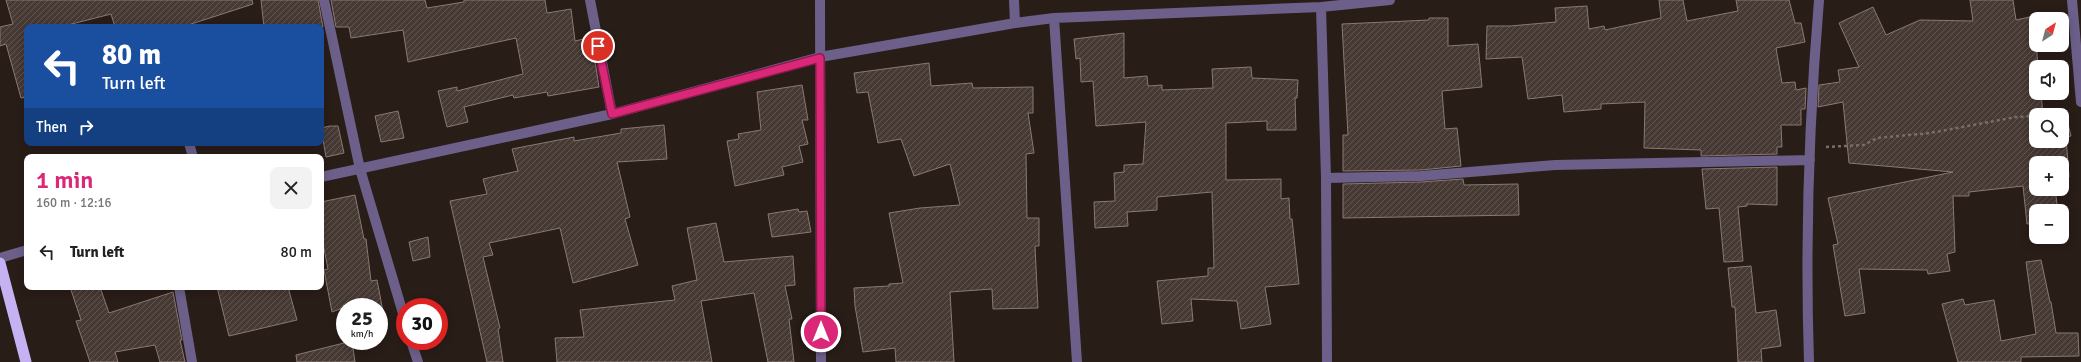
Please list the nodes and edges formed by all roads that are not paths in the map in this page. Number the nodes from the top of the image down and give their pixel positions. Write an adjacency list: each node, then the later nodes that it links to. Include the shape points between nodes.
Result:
1 (324, 0): 15 (street)
2 (590, 0): 13 (street)
3 (820, 0): 11 (street)
4 (1014, 0): 10 (street)
5 (1390, 0): 8 (street)
6 (1819, 0): 14 (street)
7 (2072, 0): 12 (street)
8 (1321, 7): 9 (street); 17 (street)
9 (1054, 18): 10 (street); 28 (street)
10 (1016, 22): 11 (street)
11 (820, 58): 13 (street); 27 (street)
12 (2081, 102)
13 (612, 114): 15 (street)
14 (1810, 160): 17 (street, via 1555,165 1421,176); 30 (street)
15 (360, 170): 16 (street); 22 (street)
16 (324, 176)
17 (1326, 178): 29 (street)
18 (24, 251): 19 (street)
19 (0, 258)
20 (0, 263): 24 (highway)
21 (180, 290): 25 (street)
22 (398, 298)
23 (414, 350): 26 (street)
24 (26, 362)
25 (192, 362)
26 (418, 362)
27 (821, 362)
28 (1077, 362)
29 (1327, 362)
30 (1809, 362)

